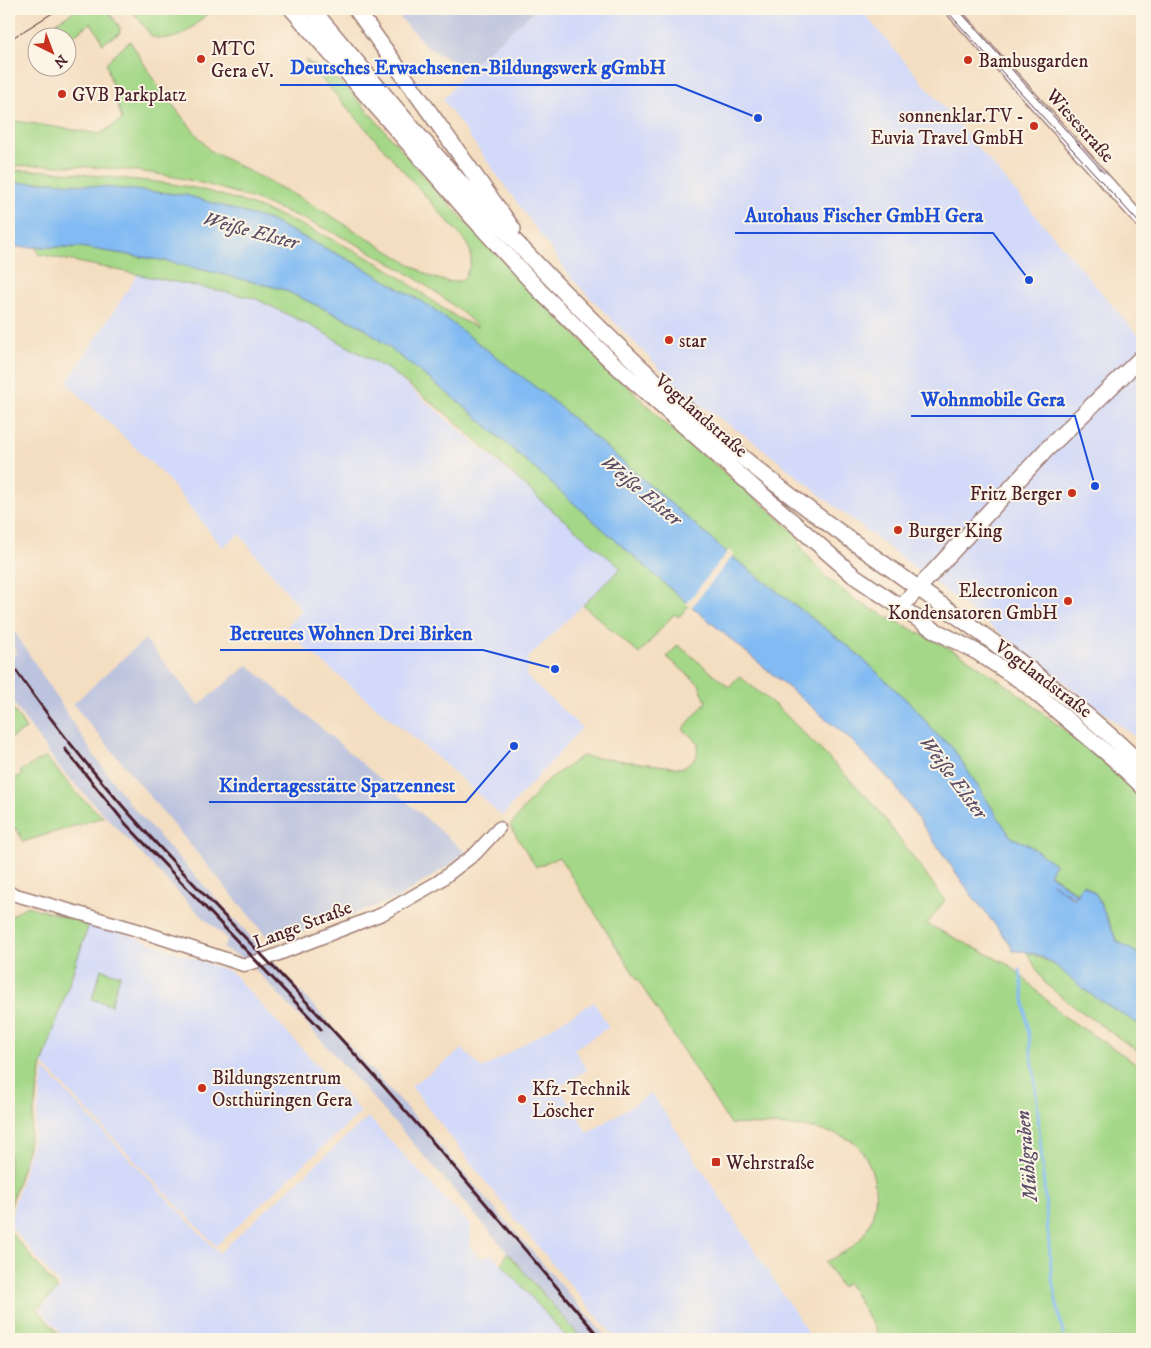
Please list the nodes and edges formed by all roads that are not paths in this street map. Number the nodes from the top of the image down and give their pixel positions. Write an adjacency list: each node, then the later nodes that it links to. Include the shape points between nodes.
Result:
1 (292, 9): 9 (main road, Vogtlandstraße, via 540,291 599,349 840,563)
2 (312, 9): 6 (main road, Vogtlandstraße)
3 (356, 9): 6 (main road, via 497,205)
4 (951, 9): 5 (street, Wiesestraße)
5 (1142, 222)
6 (534, 262): 8 (main road, Vogtlandstraße, via 651,378 747,462)
7 (1142, 357): 8 (main road, via 1046,450)
8 (916, 588): 9 (main road); 10 (main road, Vogtlandstraße, via 1034,672)
9 (900, 608): 11 (main road, Vogtlandstraße, via 1024,683)
10 (1142, 765)
11 (1142, 786)
12 (499, 828): 13 (street, Lange Straße, via 476,853 438,882 382,914 244,965)
13 (9, 892)

